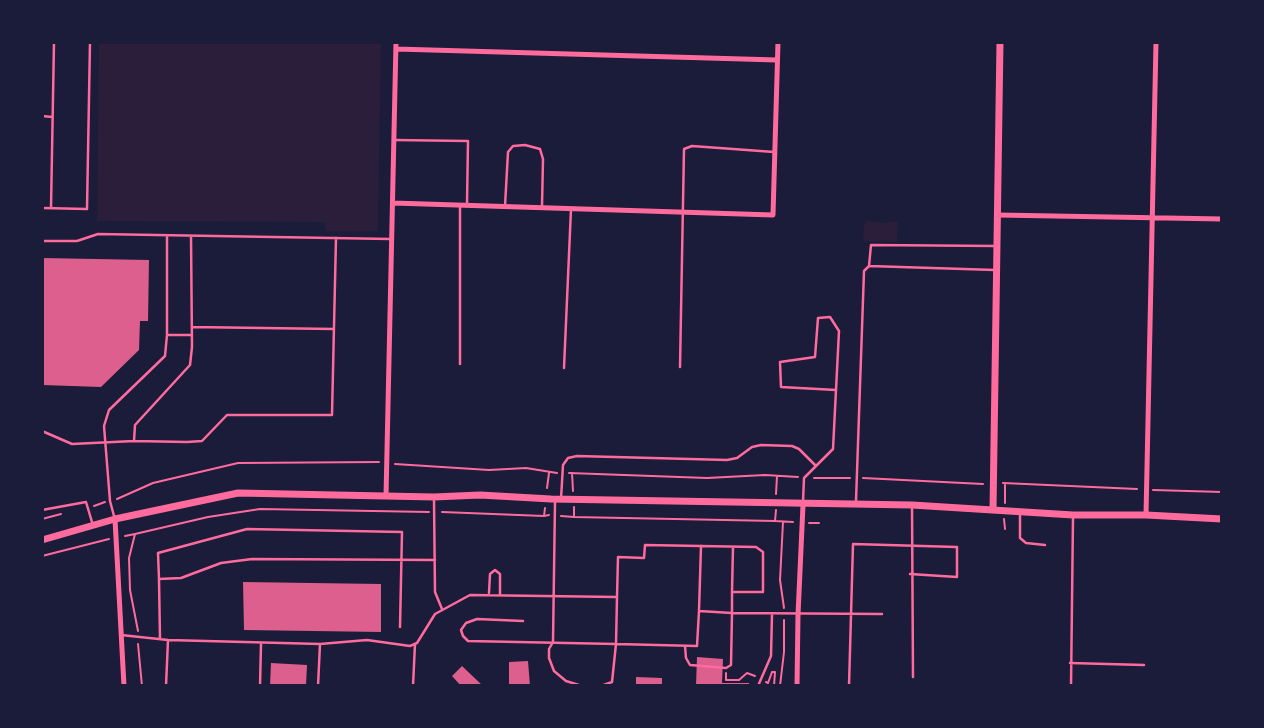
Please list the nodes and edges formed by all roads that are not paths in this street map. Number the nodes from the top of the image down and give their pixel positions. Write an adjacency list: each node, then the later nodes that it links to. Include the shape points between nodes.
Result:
1 (54, 42): 9 (lane)
2 (90, 42): 16 (lane, via 87,209)
3 (778, 42): 7 (street)
4 (1000, 42): 20 (street)
5 (1156, 42): 21 (street)
6 (396, 45): 7 (street); 10 (street)
7 (778, 60): 11 (street)
8 (42, 116): 9 (lane)
9 (52, 117): 16 (lane)
10 (394, 140): 12 (street); 13 (lane, via 468,141)
11 (776, 152): 19 (street, via 773,215); 19 (lane, via 684,149)
12 (393, 203): 13 (street); 26 (street)
13 (463, 205): 14 (street); 35 (lane)
14 (505, 206): 17 (street); 17 (lane, via 508,152 513,146 525,145 540,149)
15 (42, 208): 16 (lane)
16 (51, 208)
17 (541, 208): 18 (street)
18 (571, 209): 19 (street); 37 (lane)
19 (682, 212): 36 (lane)
20 (998, 215): 21 (street); 28 (street)
21 (1153, 217): 22 (street); 53 (street)
22 (1222, 219)
23 (167, 236): 24 (lane); 27 (lane, via 98,234 77,242); 33 (lane)
24 (191, 236): 25 (lane); 31 (lane)
25 (336, 238): 26 (lane); 32 (lane)
26 (393, 239): 43 (street)
27 (42, 241)
28 (997, 246): 29 (lane, via 871,245); 30 (street)
29 (869, 266): 30 (lane); 47 (lane, via 864,271)
30 (997, 271): 50 (street)
31 (192, 327): 32 (lane); 34 (lane)
32 (334, 329): 40 (lane, via 332,415 227,415 202,442)
33 (167, 335): 34 (lane); 41 (lane, via 165,356 109,410)
34 (192, 335): 40 (lane, via 190,365 135,425)
35 (460, 364)
36 (680, 367)
37 (564, 368)
38 (836, 390): 38 (lane, via 839,331 830,317 818,318 815,357 780,362 780,387); 42 (lane, via 833,449)
39 (42, 431): 41 (lane, via 72,444)
40 (134, 441): 41 (lane)
41 (105, 442): 54 (lane)
42 (815, 465): 45 (lane, via 792,446 761,445 727,460 577,456 568,458 561,473); 46 (lane, via 804,478)
43 (386, 496): 44 (street); 54 (street, via 238,493)
44 (434, 497): 45 (street); 63 (lane)
45 (558, 499): 46 (street); 69 (lane)
46 (803, 505): 47 (street); 76 (street)
47 (856, 505): 48 (street)
48 (912, 505): 50 (street); 58 (lane)
49 (42, 510): 56 (lane, via 86,502)
50 (993, 510): 51 (street)
51 (1020, 511): 52 (street); 59 (lane, via 1020,538)
52 (1073, 514): 53 (street); 89 (lane)
53 (1146, 515): 55 (street)
54 (115, 519): 56 (street); 80 (street)
55 (1222, 519)
56 (93, 525): 57 (street)
57 (42, 540)
58 (912, 545): 64 (lane); 64 (lane, via 957,547 957,577); 77 (lane, via 853,544)
59 (1045, 545)
60 (701, 546): 61 (lane); 70 (lane, via 645,545 644,558 618,557); 72 (lane)
61 (733, 547): 66 (lane); 66 (lane, via 757,547 763,552 763,592)
62 (402, 560): 63 (lane); 65 (lane, via 252,559 221,563 181,578); 65 (lane, via 402,532 247,529 158,553); 79 (lane)
63 (435, 560): 71 (lane, via 435,592)
64 (911, 573): 91 (lane)
65 (159, 579): 81 (lane)
66 (732, 592): 73 (lane)
67 (489, 595): 68 (lane); 68 (lane, via 490,574 495,570 500,574); 71 (lane, via 470,596)
68 (500, 595): 69 (lane)
69 (553, 595): 70 (lane); 84 (lane)
70 (617, 597): 85 (lane)
71 (442, 609): 87 (lane)
72 (699, 611): 73 (lane); 88 (lane, via 698,646)
73 (732, 613): 74 (lane); 88 (lane, via 731,665 690,665)
74 (772, 614): 76 (lane); 99 (lane, via 771,656)
75 (882, 614): 77 (lane)
76 (797, 615): 77 (lane); 100 (street)
77 (850, 615): 101 (lane)
78 (523, 621): 84 (lane, via 477,620 461,630 468,641)
79 (400, 628)
80 (120, 635): 81 (lane); 92 (street)
81 (160, 640): 82 (lane)
82 (168, 640): 83 (lane); 93 (lane)
83 (261, 642): 86 (lane); 94 (lane)
84 (553, 642): 85 (lane); 97 (lane, via 549,658 554,671)
85 (616, 643): 88 (lane); 98 (lane, via 612,682)
86 (320, 644): 87 (lane, via 367,640); 95 (lane)
87 (415, 644): 96 (lane)
88 (685, 646)
89 (1070, 663): 90 (lane); 102 (lane)
90 (1144, 665)
91 (913, 677)
92 (124, 686)
93 (166, 686)
94 (260, 686)
95 (318, 686)
96 (414, 686)
97 (582, 686)
98 (601, 686)
99 (758, 686)
100 (797, 686)
101 (849, 686)
102 (1071, 686)

